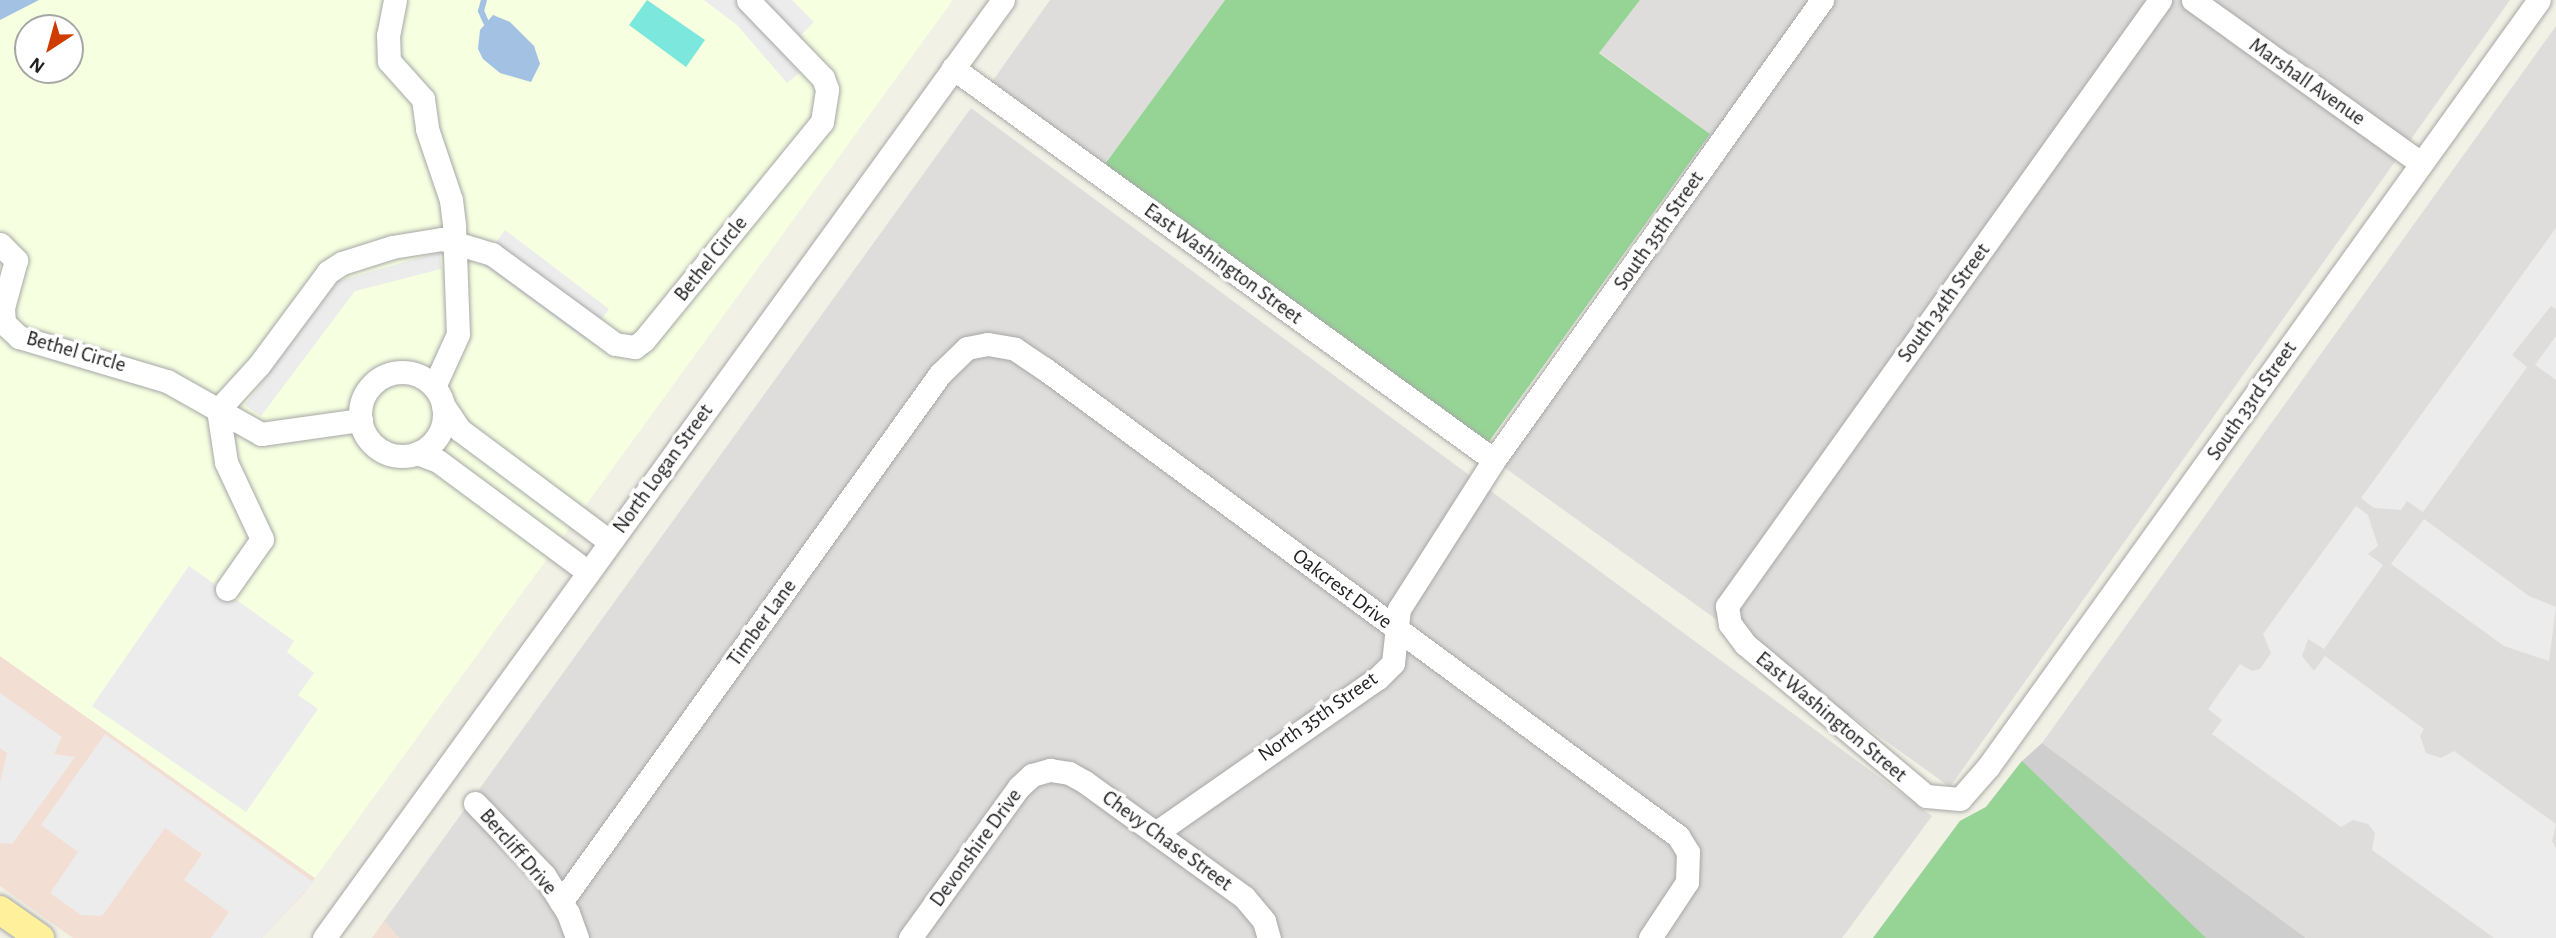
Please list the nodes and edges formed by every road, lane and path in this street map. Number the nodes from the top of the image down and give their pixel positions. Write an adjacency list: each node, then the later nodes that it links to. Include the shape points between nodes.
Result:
1 (395, 0): 10 (street, via 388,61 424,99 427,129 451,201)
2 (748, 0): 10 (street, Bethel Circle, via 823,78 827,89 822,122 644,340 635,347 615,344 492,254)
3 (1003, 0): 8 (street, North Logan Street)
4 (1822, 0): 19 (street, South 35th Street)
5 (2160, 0): 23 (street, South 34th Street)
6 (2193, 0): 9 (street, Marshall Avenue)
7 (2539, 0): 9 (street, South 33rd Street)
8 (953, 68): 19 (street, East Washington Street); 20 (street, North Logan Street)
9 (2421, 163): 26 (street, South 33rd Street, via 2105,608)
10 (454, 243): 13 (street, via 458,334); 14 (street, Bethel Circle, via 442,239 392,247 328,272 259,365)
11 (4, 247): 14 (street, Bethel Circle, via 16,260 3,308 4,323 19,337 147,373 202,397)
12 (967, 348): 24 (street, Oakcrest Drive, via 988,344 1015,349); 29 (street, Timber Lane, via 940,374)
13 (439, 396): 15 (street, via 413,373 389,374 369,388); 18 (street, via 441,430); 20 (street, via 460,430)
14 (218, 410): 16 (street, Bethel Circle); 17 (street)
15 (361, 420): 16 (street); 18 (street, via 364,432 381,450 405,456)
16 (261, 434): 17 (street)
17 (225, 447): 22 (street, via 226,462 262,539)
18 (417, 453): 21 (street, via 438,461)
19 (1494, 460): 24 (street, North 35th Street, via 1399,609)
20 (610, 542): 21 (street, North Logan Street)
21 (589, 572): 33 (street, North Logan Street)
22 (227, 589)
23 (1727, 606): 26 (street, East Washington Street, via 1730,624 1745,644 1900,777 1926,796)
24 (1394, 628): 28 (street, North 35th Street, via 1398,645 1393,663 1378,678); 36 (street, Oakcrest Drive, via 1660,820 1688,852 1687,882)
25 (1049, 770): 28 (street, Chevy Chase Street, via 1069,773); 35 (street, Devonshire Drive, via 1032,775 1019,787)
26 (1960, 799)
27 (475, 803): 29 (street, Bercliff Drive, via 544,875)
28 (1157, 832): 31 (street, Chevy Chase Street, via 1244,897)
29 (561, 902): 34 (street, Bercliff Drive)
30 (0, 910): 32 (main road)
31 (1269, 935)
32 (40, 938)
33 (324, 938)
34 (578, 938)
35 (910, 938)
36 (1650, 938)

